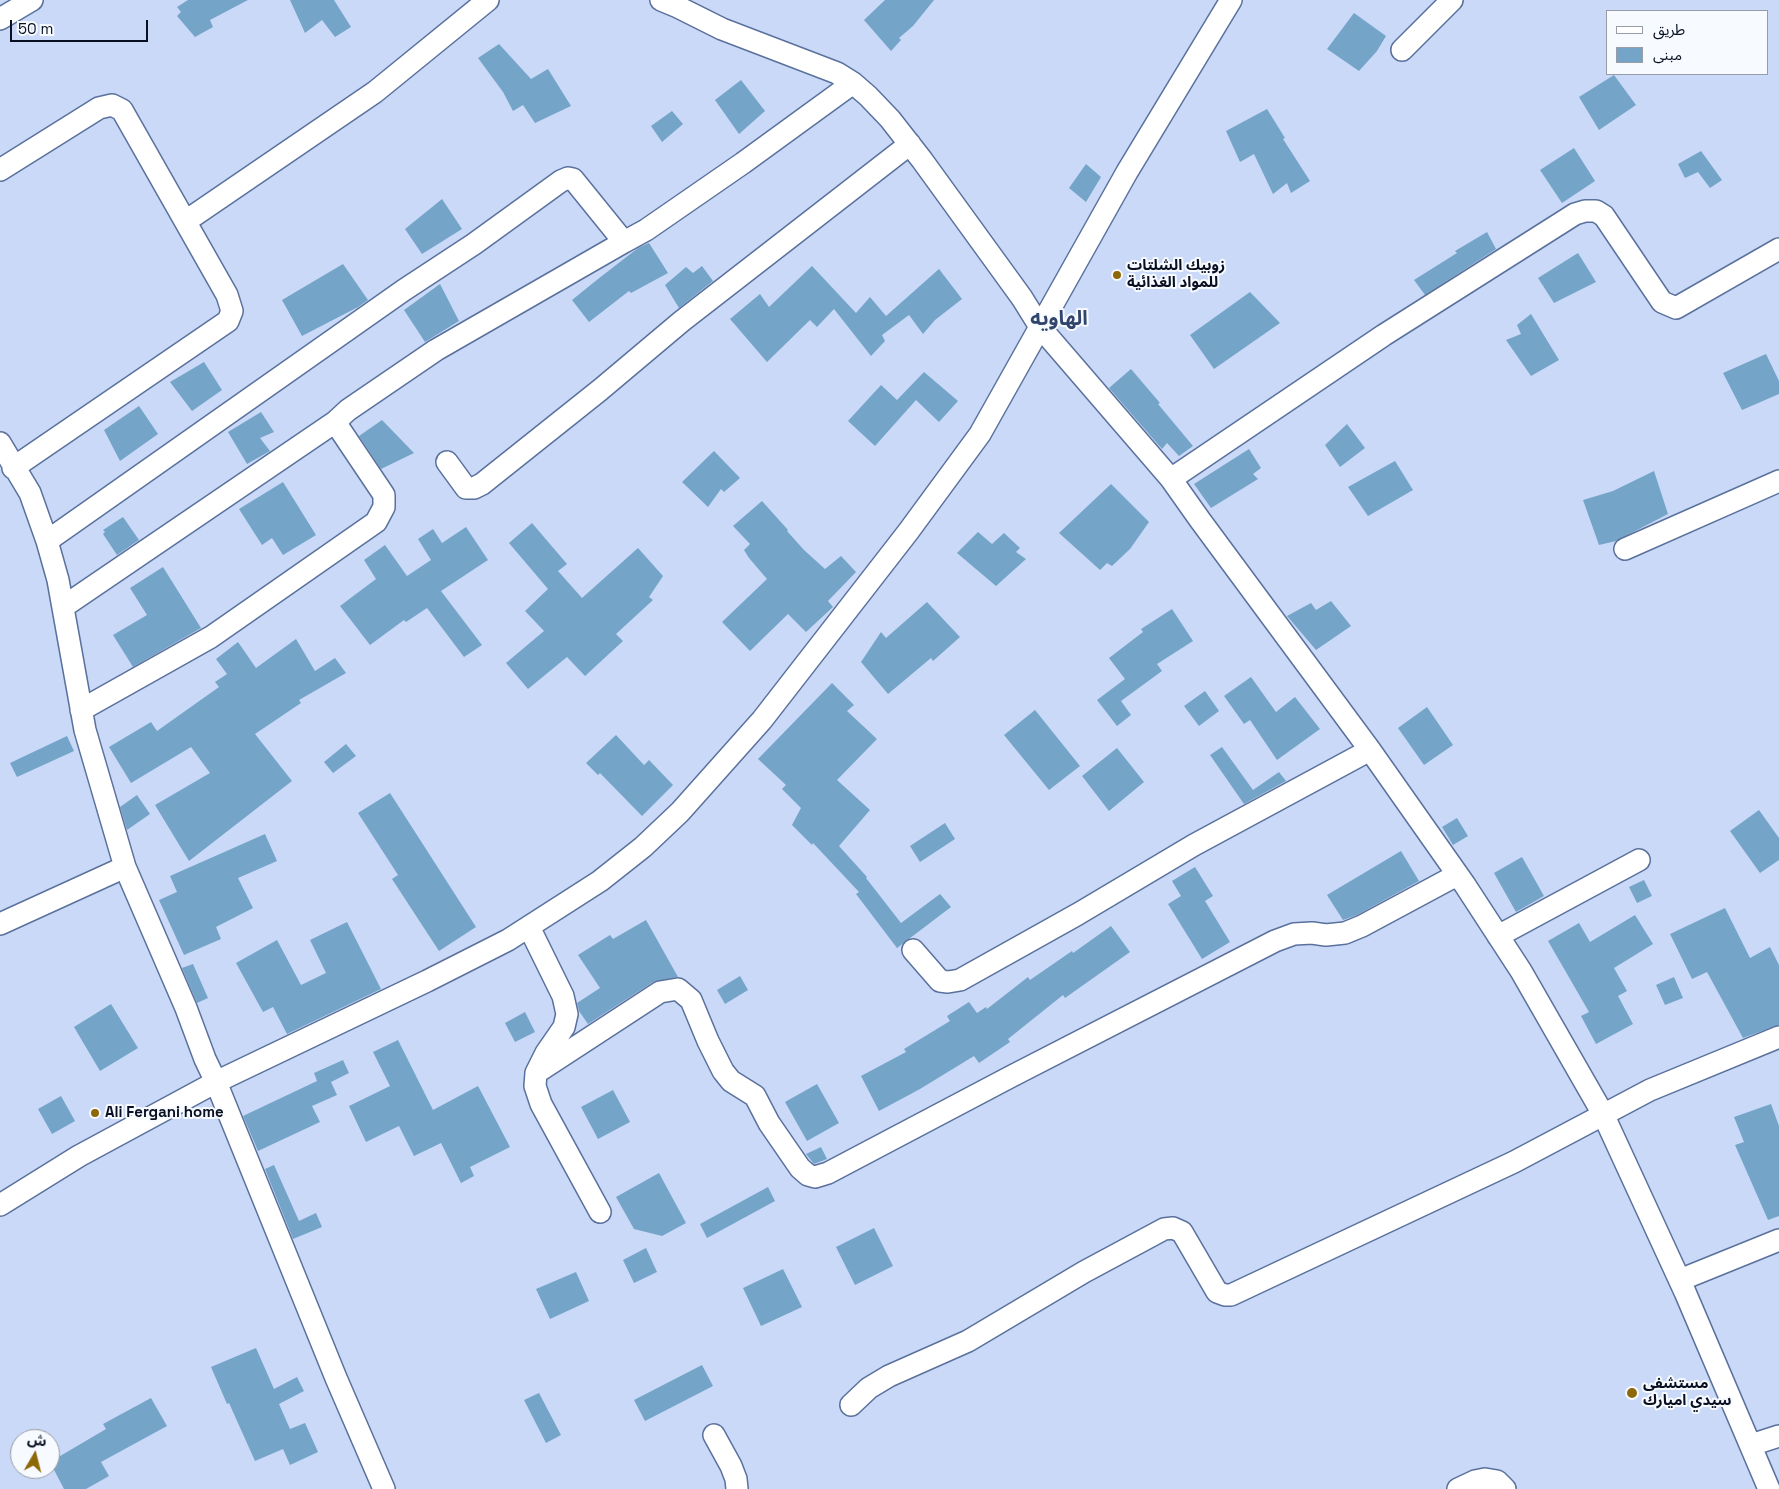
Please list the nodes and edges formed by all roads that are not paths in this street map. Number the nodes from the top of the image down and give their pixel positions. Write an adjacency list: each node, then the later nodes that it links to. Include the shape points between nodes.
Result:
1 (32, 0): 6 (street)
2 (488, 0): 11 (street, via 376,92)
3 (661, 0): 8 (street, via 722,29 837,73)
4 (1231, 0): 14 (street, via 1127,172)
5 (1452, 0): 7 (street)
6 (0, 19)
7 (1402, 50)
8 (853, 83): 9 (street, via 878,105); 12 (street, via 743,163)
9 (910, 144): 14 (street, via 1012,284); 17 (street, via 682,321 482,484 466,488)
10 (0, 170): 11 (street, via 99,108 112,105 122,110)
11 (186, 221): 18 (street, via 227,295 232,310 228,321)
12 (624, 242): 15 (street, via 436,350); 21 (street, via 573,179 562,181)
13 (1779, 250): 19 (street, via 1676,308 1662,302 1604,216 1585,210 1384,336)
14 (1040, 328): 19 (street); 30 (street, via 980,434 762,720 680,812 643,846 600,881)
15 (335, 422): 23 (street); 24 (street, via 384,495 384,507 376,522 211,637)
16 (0, 443): 18 (street)
17 (447, 462)
18 (14, 468): 21 (street, via 30,493)
19 (1171, 479): 25 (street)
20 (1779, 481): 22 (street)
21 (47, 541): 23 (street)
22 (1624, 549)
23 (63, 606): 24 (street)
24 (81, 710): 27 (street)
25 (1370, 750): 28 (street); 32 (street, via 1194,845 960,980 940,981)
26 (1639, 860): 31 (street)
27 (125, 867): 29 (street); 35 (street)
28 (1457, 874): 31 (street); 34 (street, via 1362,926 1326,935 1294,934 1275,942 815,1177 800,1168 755,1096 731,1081 723,1071 691,1000 678,989 660,992)
29 (0, 924)
30 (529, 927): 34 (street, via 563,996 567,1014 564,1027); 35 (street, via 427,981)
31 (1498, 936): 36 (street, via 1521,970)
32 (913, 950)
33 (1779, 1037): 36 (street, via 1686,1074)
34 (536, 1073): 38 (street, via 535,1086 542,1104)
35 (216, 1082): 37 (street, via 80,1156); 45 (street)
36 (1603, 1114): 40 (street); 41 (street, via 1514,1162 1231,1295 1217,1292 1182,1232 1164,1229 968,1341 889,1376)
37 (0, 1205)
38 (600, 1212)
39 (1779, 1240): 40 (street)
40 (1680, 1280): 44 (street)
41 (851, 1405)
42 (714, 1435): 46 (street, via 731,1466)
43 (1779, 1436): 44 (street)
44 (1751, 1445): 49 (street)
45 (384, 1489)
46 (737, 1489)
47 (1458, 1489): 48 (street, via 1485,1479 1497,1481)
48 (1505, 1489)
49 (1769, 1489)

